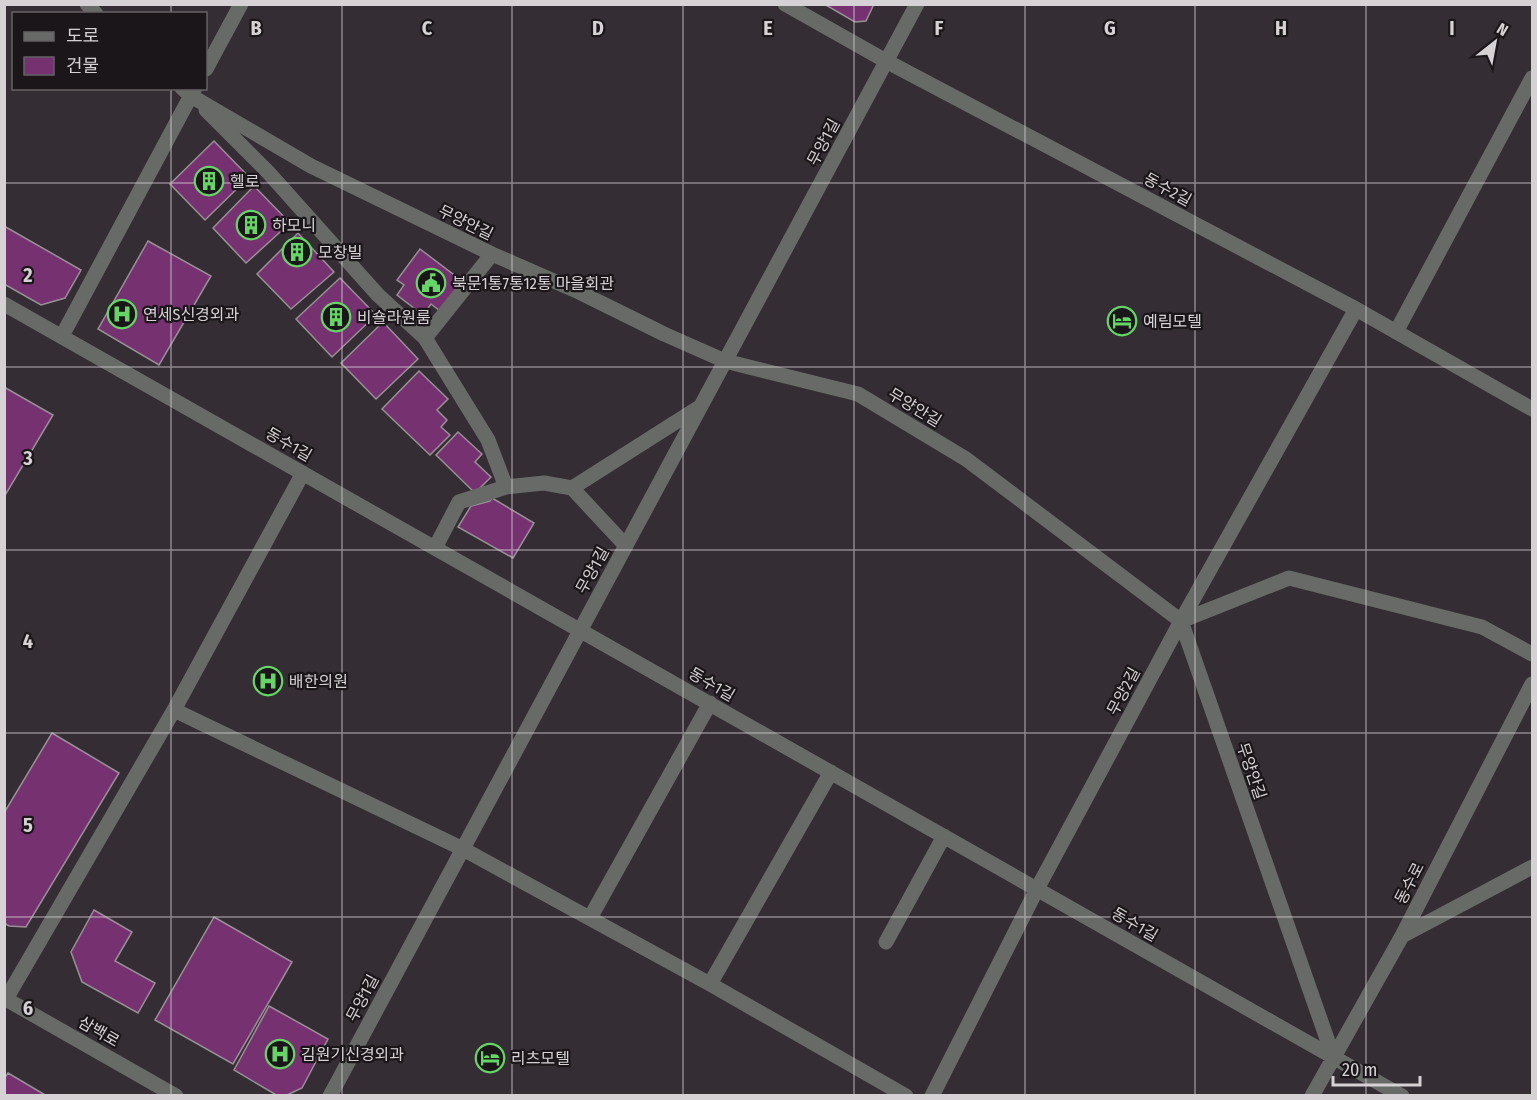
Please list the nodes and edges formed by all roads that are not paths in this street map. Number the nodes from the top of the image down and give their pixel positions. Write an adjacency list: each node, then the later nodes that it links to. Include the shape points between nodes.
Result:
1 (241, 4): 5 (street)
2 (785, 4): 4 (street, 동수2길)
3 (917, 4): 4 (street, 무양1길)
4 (886, 61): 10 (street, 동수2길); 14 (street, 무양1길)
5 (207, 67)
6 (1533, 78): 11 (street)
7 (190, 91): 8 (street, 무양안길, via 311,166); 12 (street); 13 (street, via 378,295)
8 (492, 254): 13 (street); 14 (street, 무양안길)
9 (4, 304): 12 (street, 동수1길)
10 (1356, 309): 11 (street, 동수2길); 22 (street, 무양2길)
11 (1396, 332): 16 (street, 동수2길)
12 (62, 336): 17 (street, 동수1길)
13 (425, 338): 18 (street, via 488,440)
14 (725, 361): 15 (street, 무양1길); 22 (street, 무양안길, via 858,394 966,459)
15 (700, 407): 19 (street); 20 (street, 무양1길)
16 (1533, 409)
17 (303, 473): 21 (street, 동수1길); 27 (street)
18 (506, 488): 19 (street, via 544,483); 21 (street, via 459,502)
19 (572, 488): 20 (street)
20 (626, 546): 23 (street, 무양1길)
21 (435, 548): 23 (street, 동수1길)
22 (1181, 621): 24 (street, via 1289,578 1482,627); 32 (street, 무양2길); 38 (street, 무양안길)
23 (580, 630): 26 (street, 동수1길); 30 (street, 무양1길)
24 (1533, 654)
25 (1533, 684): 34 (street, 동수로)
26 (710, 703): 28 (street, 동수1길); 33 (street)
27 (174, 710): 30 (street); 37 (street)
28 (831, 772): 29 (street, 동수1길); 36 (street)
29 (944, 836): 32 (street, 동수1길); 35 (street)
30 (463, 849): 33 (street); 40 (street, 무양1길)
31 (1533, 867): 34 (street)
32 (1037, 889): 38 (street, 동수1길); 42 (street, 무양2길)
33 (590, 918): 36 (street)
34 (1402, 936): 38 (street, 동수로)
35 (886, 942)
36 (710, 984): 41 (street)
37 (5, 999): 39 (street, 삼백로)
38 (1333, 1056): 43 (street, 동수로); 44 (street, 동수1길)
39 (176, 1095)
40 (330, 1095)
41 (906, 1095)
42 (932, 1095)
43 (1312, 1095)
44 (1402, 1095)

